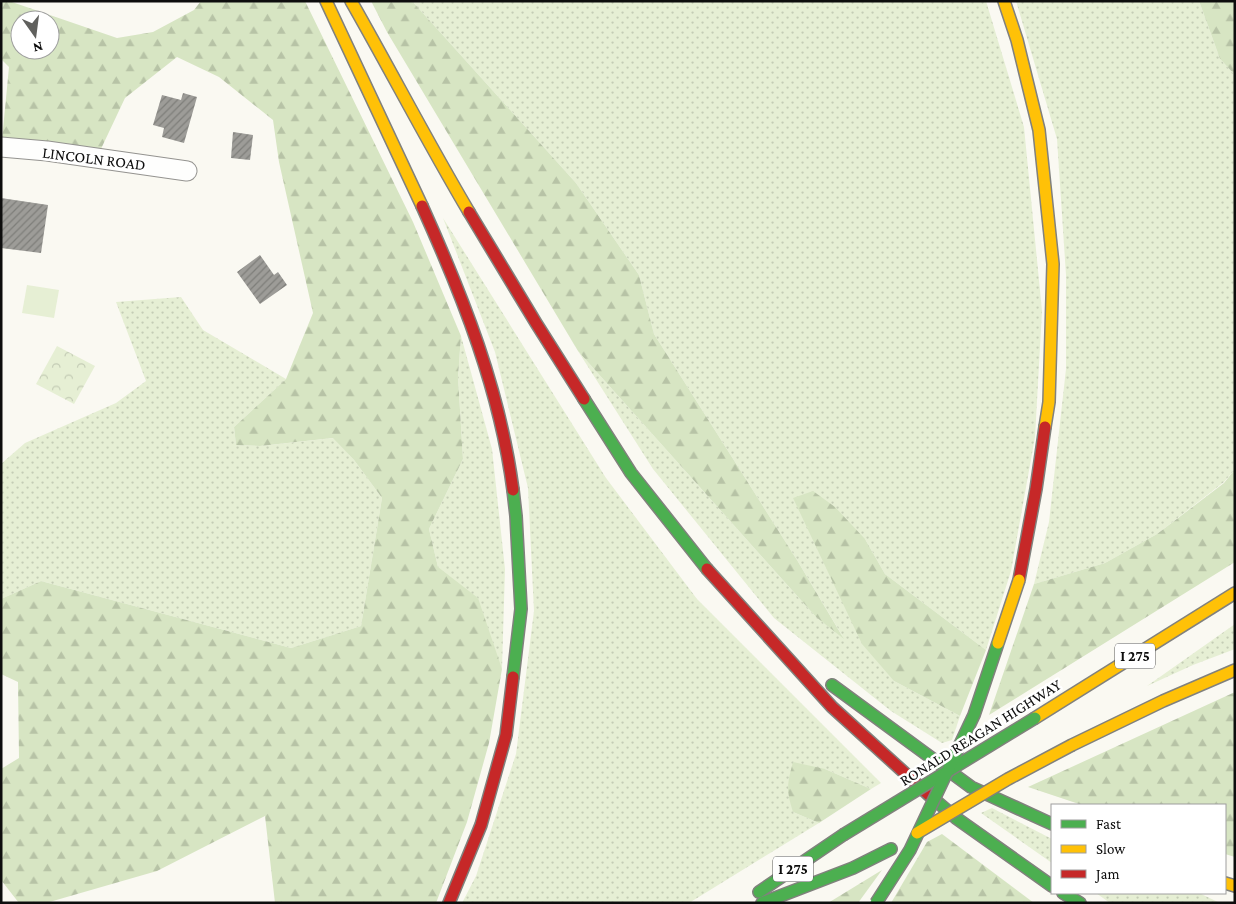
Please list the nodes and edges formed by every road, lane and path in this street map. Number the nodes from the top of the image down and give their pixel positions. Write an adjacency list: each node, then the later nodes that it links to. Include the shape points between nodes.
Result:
1 (326, 1): 13 (highway, via 451,271 492,386 512,485 521,609 506,735 481,825)
2 (351, 1): 7 (highway, via 439,160 536,323 631,472 717,582)
3 (1004, 1): 14 (highway, bridge, via 1039,130 1053,264 1049,402 1019,580 974,715 914,843)
4 (1, 147): 5 (street, LINCOLN ROAD)
5 (187, 172)
6 (1235, 593): 12 (highway, RONALD REAGAN HIGHWAY / I 275, bridge, via 843,835)
7 (766, 636): 9 (highway, via 971,787); 10 (highway, via 832,707 908,778 969,827)
8 (1235, 670): 12 (highway, bridge, via 1163,700 1072,745 853,868)
9 (1051, 824)
10 (1051, 885)
11 (1065, 894): 15 (highway)
12 (757, 900)
13 (449, 903)
14 (876, 903)
15 (1080, 903)

